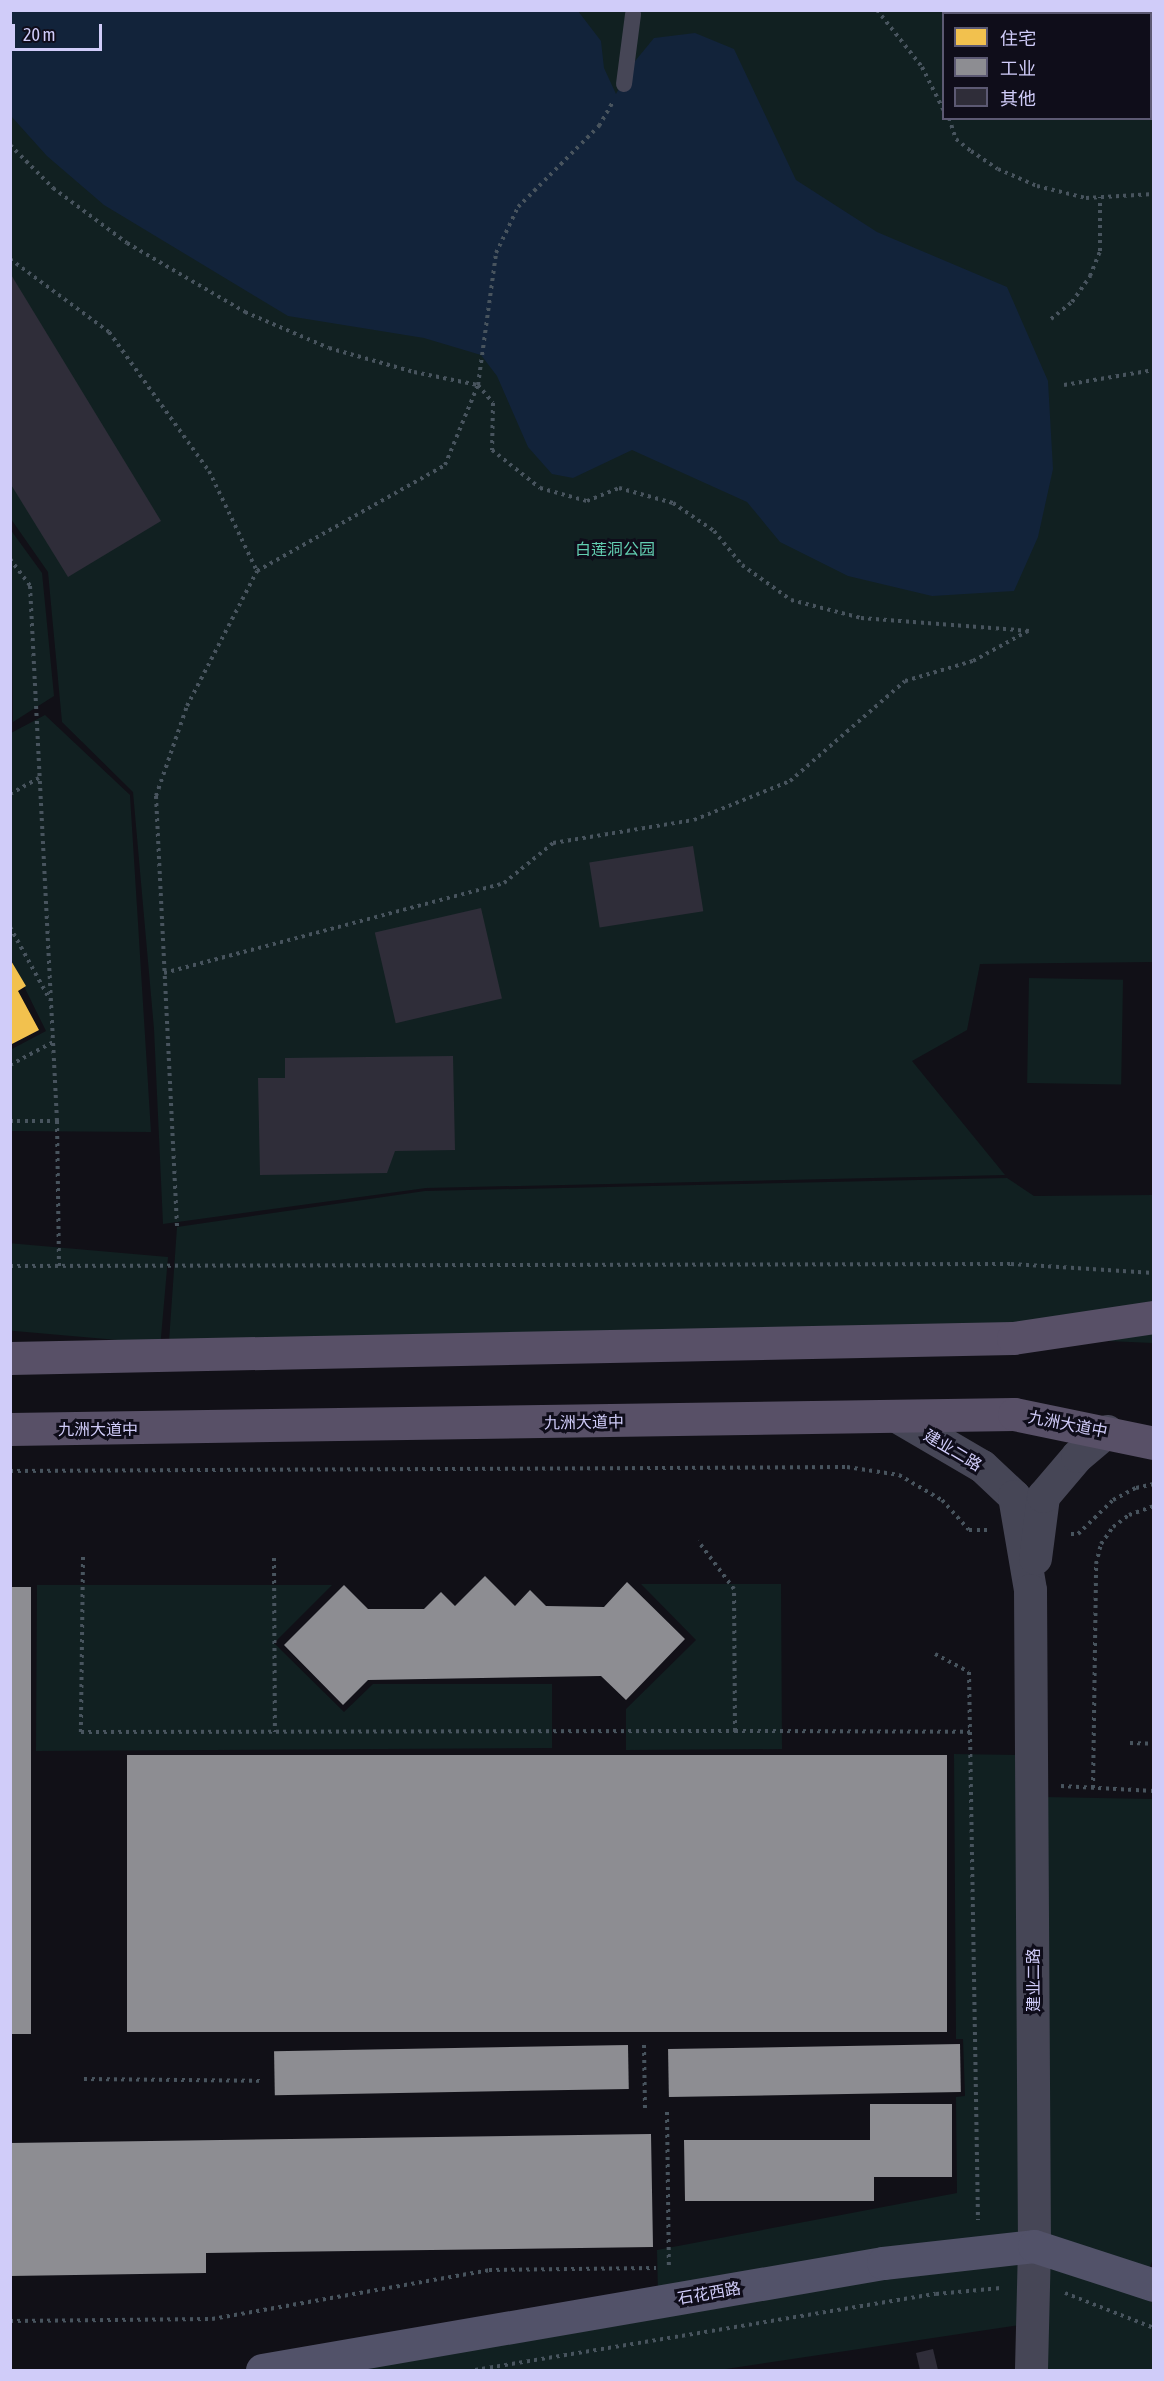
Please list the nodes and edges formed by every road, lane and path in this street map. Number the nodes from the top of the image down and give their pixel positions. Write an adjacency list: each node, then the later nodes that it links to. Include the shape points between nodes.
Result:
1 (877, 10): 5 (path, via 922,67)
2 (633, 15): 3 (lane)
3 (624, 84)
4 (616, 99): 13 (path, via 599,126 518,207 504,234 496,253)
5 (942, 107)
6 (948, 120): 9 (path, via 956,139 998,169 1037,186 1086,198)
7 (10, 145): 13 (path, via 53,188 127,243 245,312 329,348)
8 (1154, 194): 9 (path)
9 (1100, 197): 11 (path, via 1100,251 1090,276 1072,302)
10 (10, 259): 16 (path, via 109,332 209,471)
11 (1051, 319)
12 (1154, 369): 14 (path)
13 (478, 385): 16 (path, via 445,465); 20 (path, via 493,403 492,450 540,488 587,501 620,488 673,503 714,531 742,565 791,600 861,618 1029,631 973,661 905,681 790,781 694,820 553,843 504,883)
14 (1064, 386)
15 (10, 559): 17 (path, via 30,586)
16 (257, 571): 20 (path, via 187,706 156,796)
17 (39, 778): 18 (path); 21 (path)
18 (10, 794)
19 (10, 927): 21 (path)
20 (164, 974): 26 (path)
21 (51, 1004): 22 (path)
22 (53, 1042): 23 (path); 25 (path)
23 (10, 1065)
24 (10, 1121): 25 (path)
25 (57, 1121): 28 (path)
26 (177, 1226)
27 (10, 1266): 28 (path)
28 (59, 1266): 29 (path, via 1011,1264)
29 (1154, 1273)
30 (1154, 1317): 31 (main road, via 1013,1338)
31 (10, 1358)
32 (898, 1417): 33 (main road, 九洲大道中); 34 (main road, 九洲大道中, via 1014,1414); 39 (street, 建业二路, via 982,1466 1014,1496)
33 (10, 1430)
34 (1107, 1431): 35 (main road, 九洲大道中); 39 (street, 建业二路, via 1077,1456 1043,1496)
35 (1154, 1443)
36 (10, 1471): 39 (path, via 848,1467 899,1475 942,1500 969,1530)
37 (1154, 1484): 39 (path, via 1113,1500 1078,1534)
38 (1154, 1506): 50 (path, via 1129,1515 1113,1527 1101,1544 1096,1564)
39 (1029, 1532): 49 (street, 建业二路)
40 (698, 1541): 44 (path, via 734,1589)
41 (83, 1557): 45 (path, via 81,1732)
42 (274, 1558): 45 (path)
43 (934, 1654): 46 (path, via 969,1672)
44 (735, 1731): 45 (path); 46 (path)
45 (275, 1732)
46 (970, 1732): 57 (path)
47 (1130, 1743): 48 (path)
48 (1154, 1744)
49 (1031, 1785): 50 (path); 59 (street, 建业二路)
50 (1093, 1788): 51 (path)
51 (1154, 1791)
52 (644, 2045): 55 (path)
53 (84, 2079): 54 (path)
54 (262, 2080)
55 (645, 2112)
56 (667, 2112): 60 (path)
57 (978, 2221): 58 (path); 59 (path)
58 (966, 2223)
59 (1034, 2233): 62 (main road, 石花西路); 63 (street, 建业二路); 66 (main road, 石花西路)
60 (669, 2267): 61 (path); 64 (path, via 489,2270 212,2319)
61 (679, 2267)
62 (1154, 2285)
63 (1033, 2286): 65 (path, via 1076,2296); 67 (path, via 936,2294); 68 (street, 建业二路)
64 (10, 2321)
65 (1154, 2328)
66 (262, 2370)
67 (476, 2370)
68 (1031, 2370)

